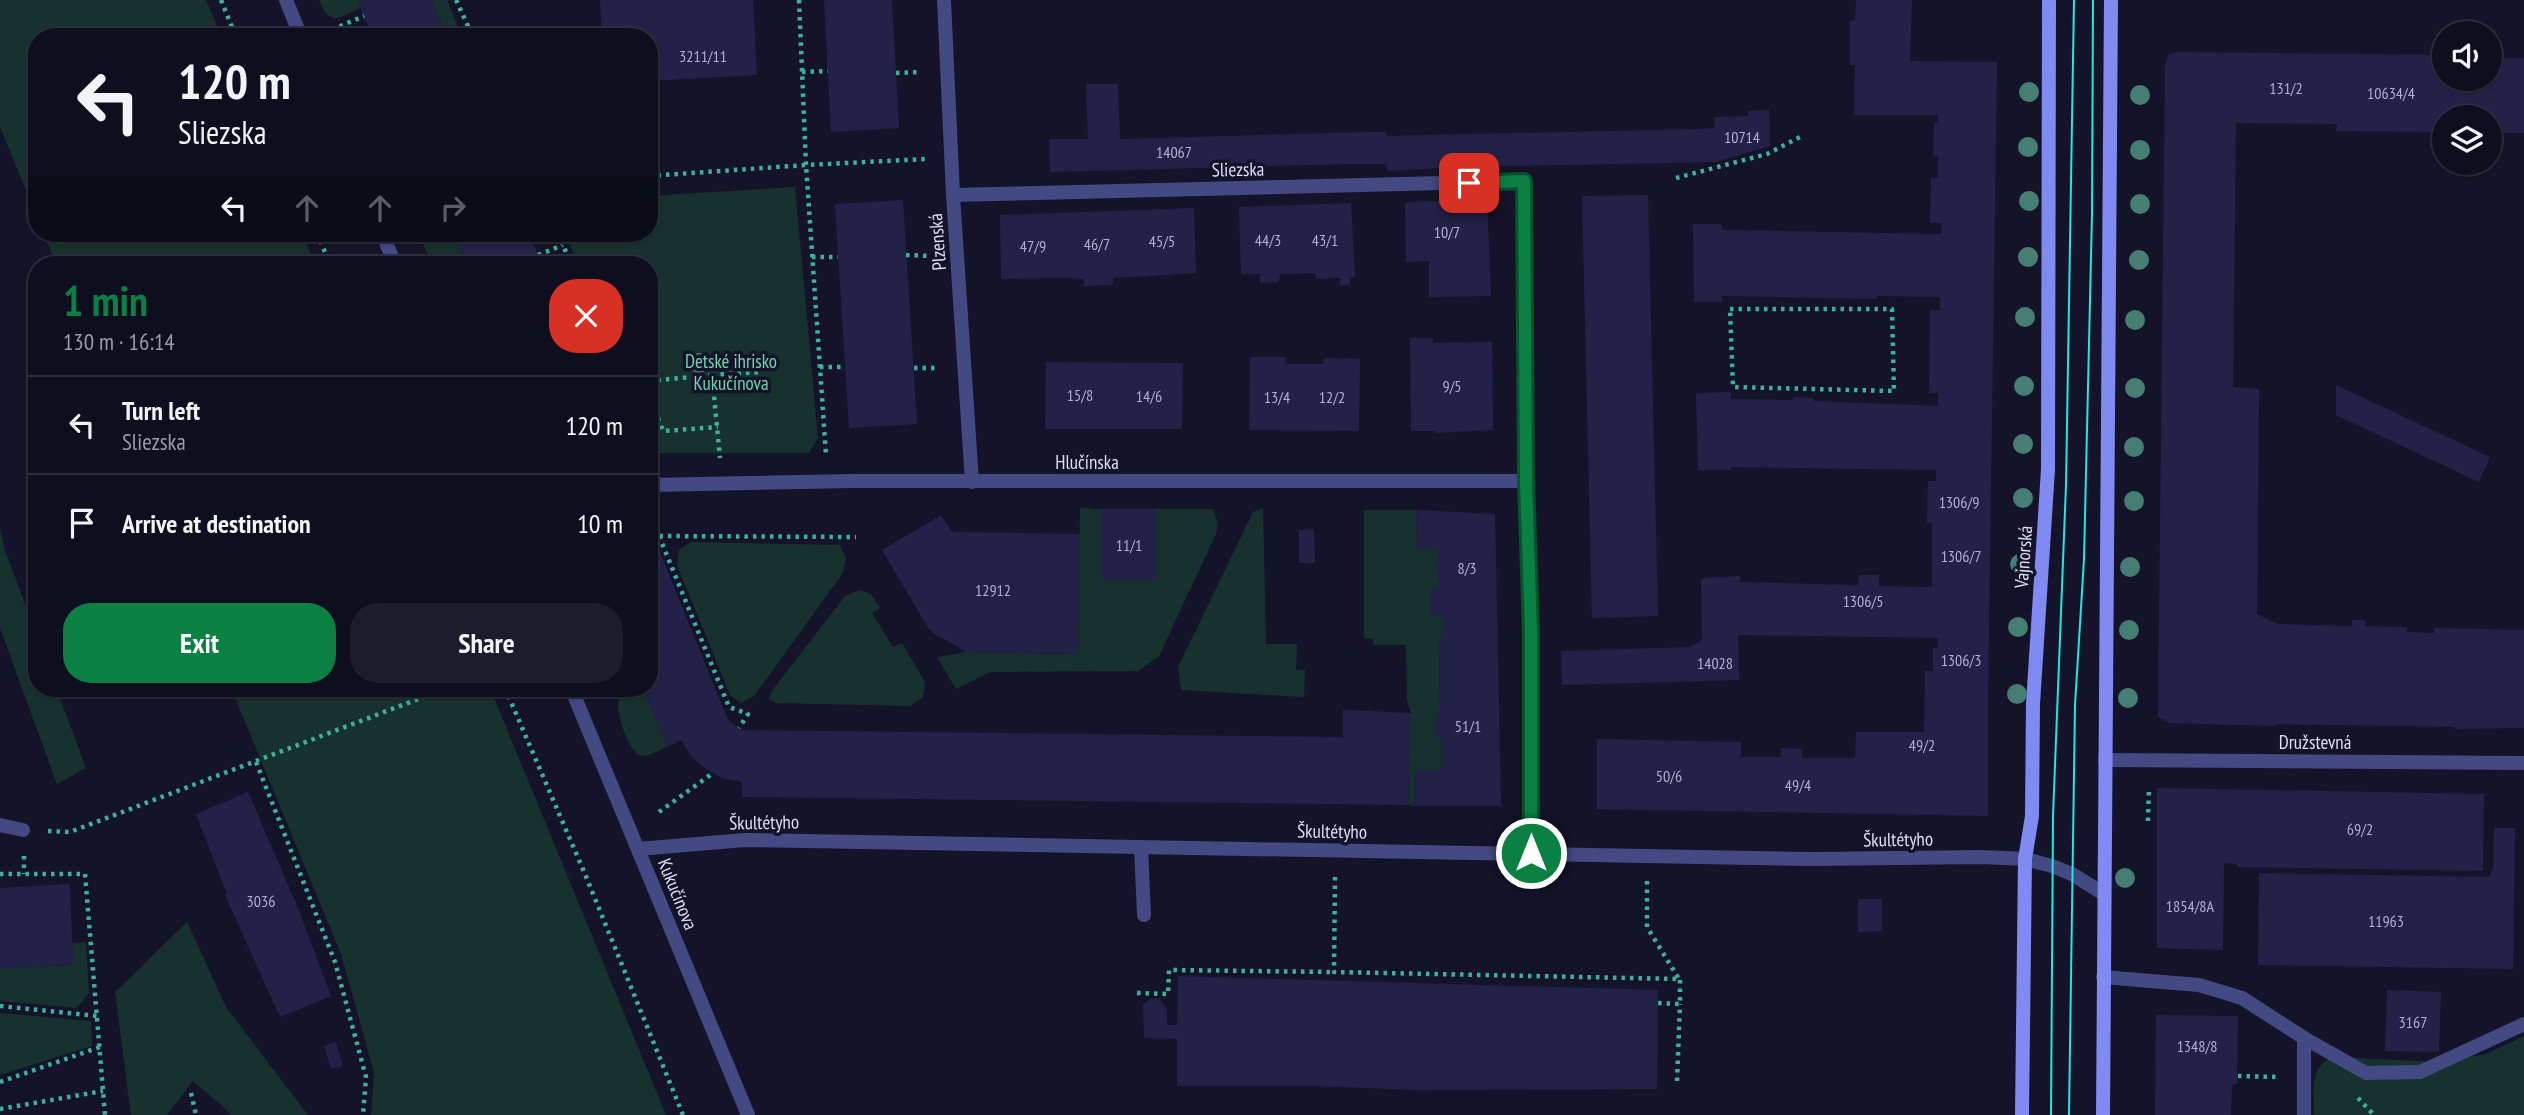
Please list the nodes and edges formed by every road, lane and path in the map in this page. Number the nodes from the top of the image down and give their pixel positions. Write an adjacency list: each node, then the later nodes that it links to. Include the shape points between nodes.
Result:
1 (221, 0): 9 (path)
2 (286, 0): 10 (street)
3 (456, 0): 12 (path)
4 (799, 0): 14 (path)
5 (944, 0): 18 (street, Plzenská)
6 (2049, 0): 64 (main road, Vajnorská, via 2048,469 2033,704 2032,816)
7 (2111, 0): 52 (main road)
8 (364, 16): 11 (path)
9 (232, 28)
10 (297, 28)
11 (335, 28)
12 (468, 28)
13 (828, 71): 14 (path)
14 (802, 72): 19 (path)
15 (922, 72): 16 (path)
16 (896, 73)
17 (1800, 137): 21 (path, via 1767,154)
18 (952, 158): 19 (path); 22 (street, Plzenská)
19 (806, 165): 20 (path); 29 (path)
20 (658, 175)
21 (1676, 178)
22 (953, 195): 43 (street, Sliezska, via 1524,181); 44 (street, Plzenská)
23 (561, 242): 24 (path)
24 (563, 246): 25 (path); 27 (path)
25 (538, 255)
26 (906, 255): 28 (path)
27 (567, 256)
28 (931, 256)
29 (812, 257): 30 (path); 32 (path)
30 (838, 257)
31 (1730, 309): 31 (path, via 1892,309 1894,391 1733,387)
32 (820, 367): 33 (path); 42 (path)
33 (845, 367)
34 (914, 368): 35 (path)
35 (938, 368)
36 (762, 372): 37 (path)
37 (712, 375): 38 (path); 40 (path)
38 (658, 380)
39 (658, 418): 40 (path, via 663,431)
40 (718, 427): 41 (path)
41 (720, 459)
42 (826, 459)
43 (1526, 481): 44 (street, Hlučínska); 63 (street)
44 (972, 482): 45 (street, Hlučínska)
45 (658, 485)
46 (659, 536): 47 (path); 51 (path, via 729,706 748,714)
47 (856, 537)
48 (424, 697): 53 (path)
49 (509, 697): 91 (path)
50 (575, 697): 62 (street, Kukučínova)
51 (739, 728)
52 (2105, 760): 54 (street, Družstevná); 68 (main road)
53 (256, 762): 60 (path, via 70,832); 90 (path, via 335,962 366,1077)
54 (2524, 763)
55 (713, 773): 57 (path)
56 (2149, 786): 58 (path)
57 (659, 812)
58 (2148, 821)
59 (0, 825): 60 (street)
60 (23, 830)
61 (1141, 847): 62 (street, Škultétyho, via 744,840); 63 (street, Škultétyho); 69 (street)
62 (638, 849): 92 (street, Kukučínova)
63 (1531, 853): 64 (street, Škultétyho)
64 (2025, 859): 68 (street, Škultétyho, via 2072,874); 93 (main road, Vajnorská)
65 (1335, 870): 70 (path)
66 (0, 874): 77 (path, via 85,874)
67 (1647, 874): 72 (path, via 1647,928)
68 (2104, 894): 71 (main road)
69 (1144, 915)
70 (1334, 972): 72 (path); 73 (path, via 1169,970 1168,994)
71 (2103, 977): 79 (street, via 2199,985 2242,998); 94 (main road)
72 (1680, 979): 75 (path)
73 (1137, 993)
74 (1658, 1003): 75 (path)
75 (1680, 1004): 83 (path)
76 (0, 1006): 77 (path)
77 (97, 1016): 80 (path)
78 (2524, 1024): 79 (street, via 2420,1072 2365,1073)
79 (2304, 1038): 82 (street)
80 (100, 1047): 84 (path); 85 (path)
81 (2238, 1076): 82 (path)
82 (2304, 1077): 95 (street)
83 (1677, 1081)
84 (0, 1082)
85 (103, 1091): 87 (path); 88 (path)
86 (191, 1093): 89 (path)
87 (0, 1109)
88 (105, 1115)
89 (196, 1115)
90 (363, 1115)
91 (683, 1115)
92 (748, 1115)
93 (2022, 1115)
94 (2103, 1115)
95 (2304, 1115)

